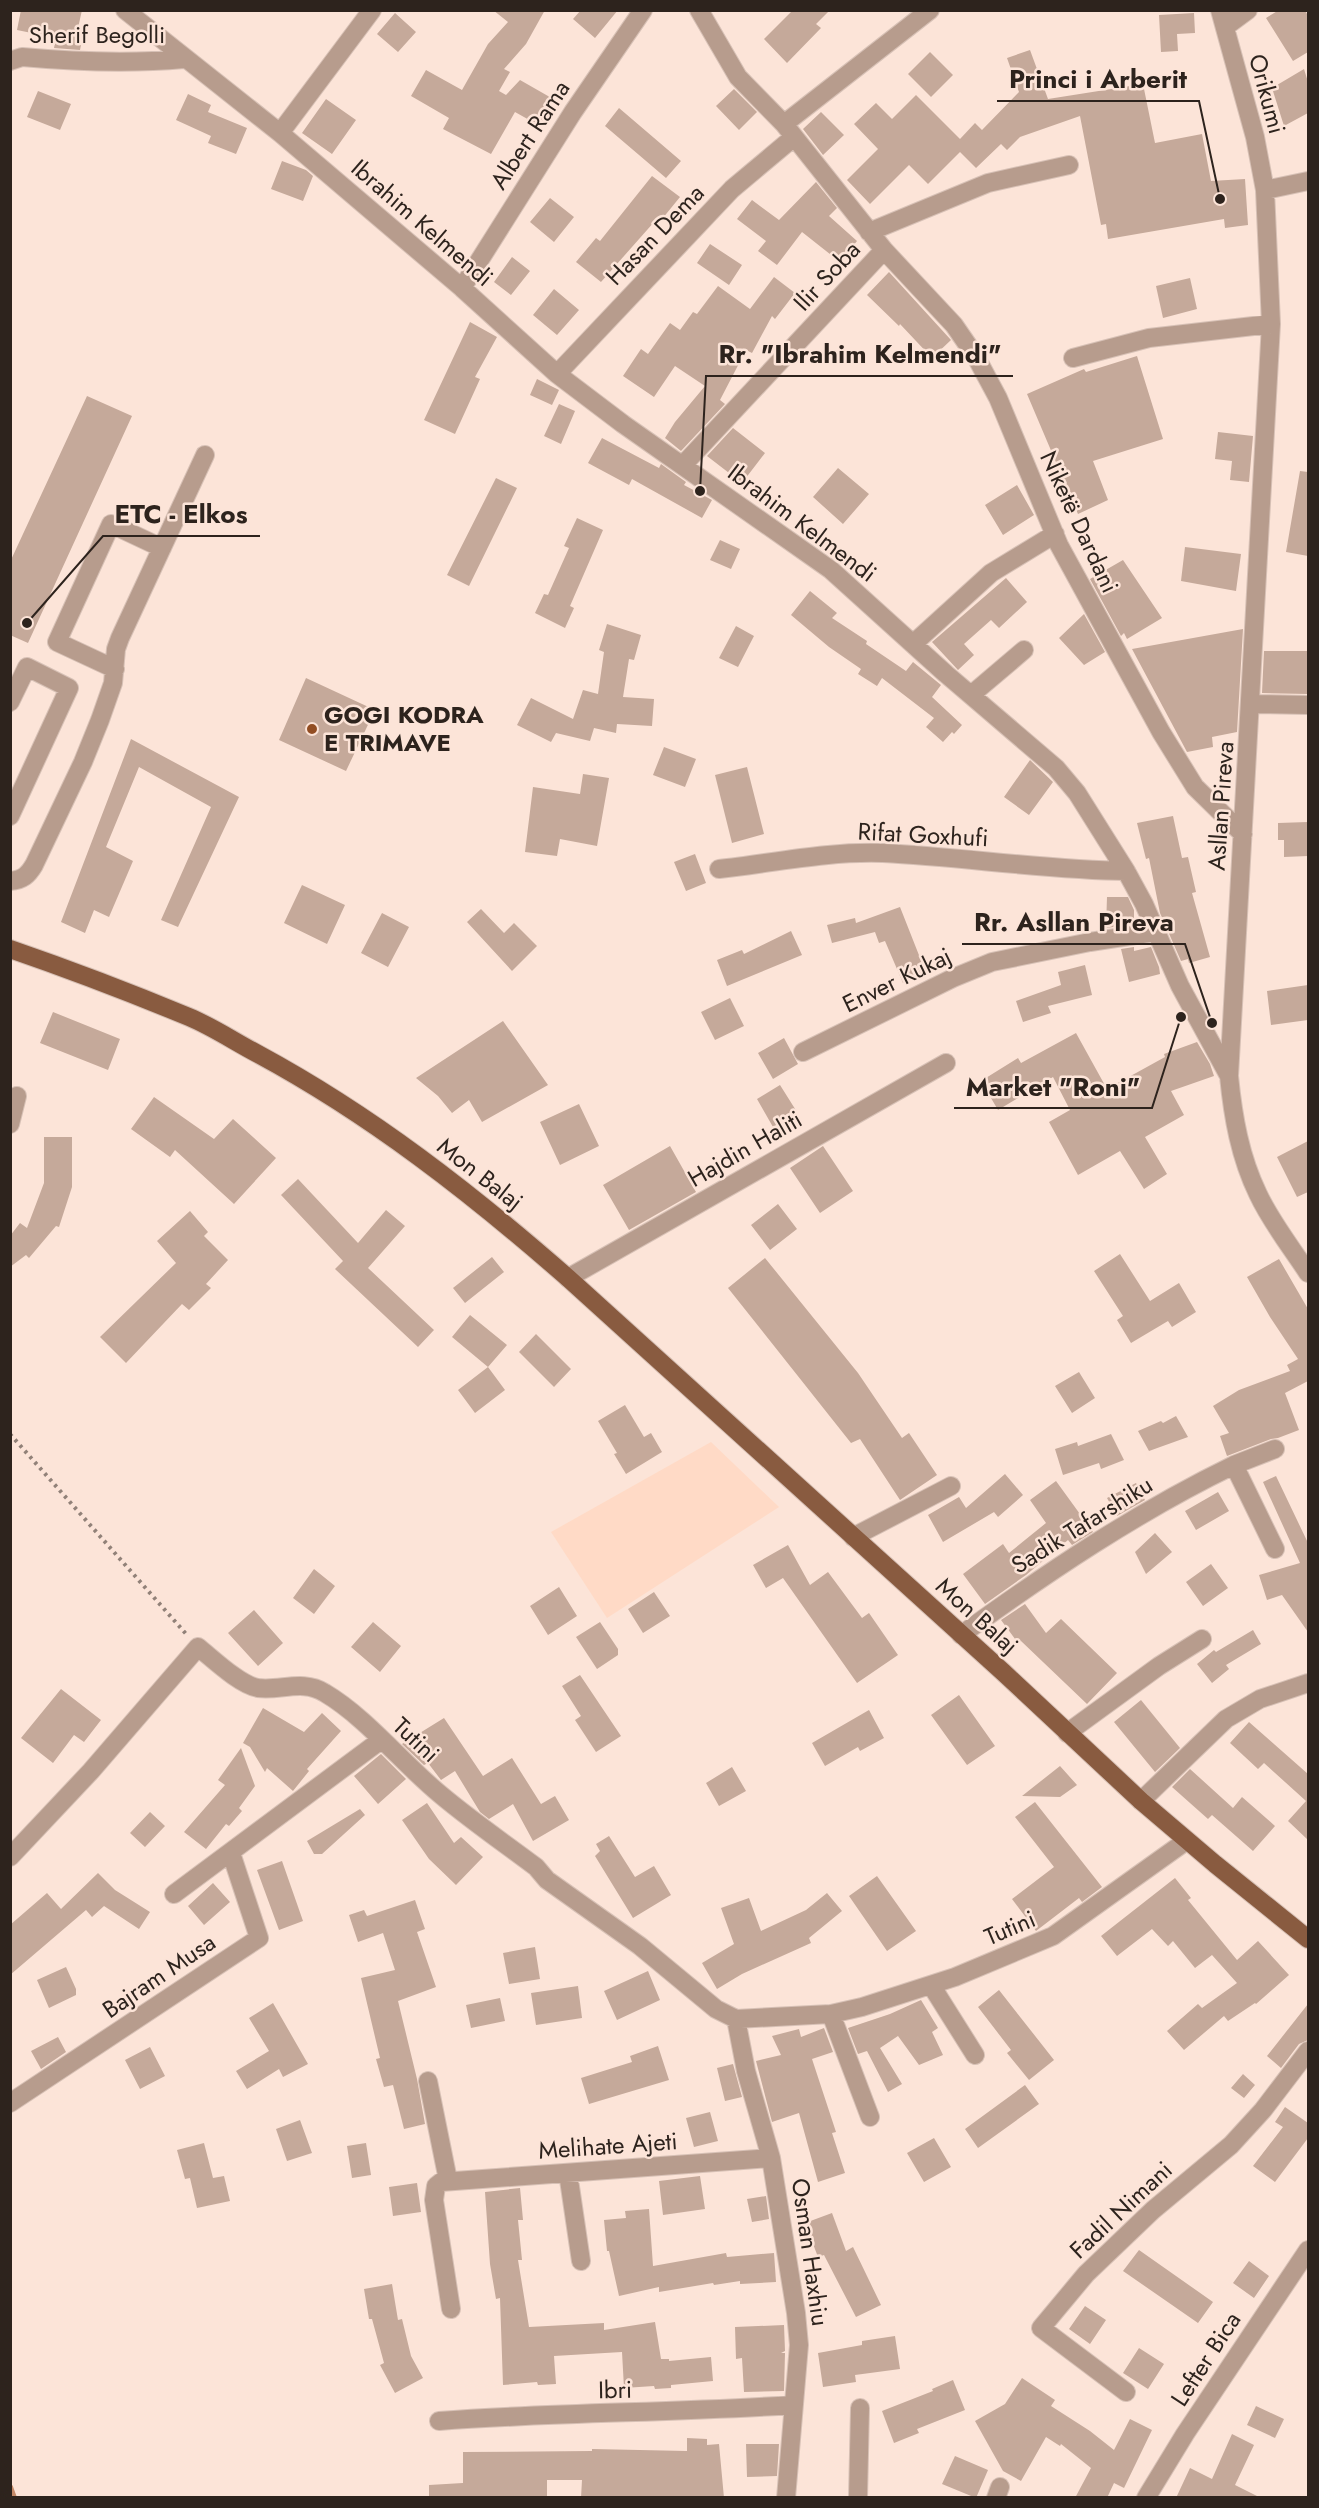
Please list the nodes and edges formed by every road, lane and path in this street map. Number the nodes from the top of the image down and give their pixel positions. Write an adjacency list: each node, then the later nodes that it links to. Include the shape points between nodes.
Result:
1 (125, 10): 8 (street, Ibrahim Kelmendi)
2 (372, 10): 11 (street)
3 (643, 10): 17 (street, Albert Rama, via 573,112)
4 (699, 10): 10 (street, Niketë Dardani, via 738,77)
5 (930, 10): 10 (street)
6 (1248, 10): 7 (street)
7 (1222, 19): 14 (street, Orikumi, via 1255,137)
8 (184, 59): 9 (street, Sherif Begolli, via 128,63 22,57); 11 (street, Ibrahim Kelmendi)
9 (10, 61)
10 (789, 130): 15 (street, Niketë Dardani); 20 (street, Hasan Dema)
11 (280, 133): 17 (street, Ibrahim Kelmendi)
12 (1069, 165): 15 (street, via 988,183)
13 (1308, 181): 14 (street)
14 (1265, 190): 18 (street, Asllan Pireva)
15 (869, 232): 16 (street, Niketë Dardani)
16 (884, 250): 22 (street, Ilir Soba); 23 (street, Niketë Dardani, via 954,325 975,357 998,398)
17 (462, 288): 20 (street, Ibrahim Kelmendi)
18 (1271, 324): 19 (street, via 1149,338); 30 (street, Asllan Pireva)
19 (1073, 358)
20 (557, 374): 22 (street, Ibrahim Kelmendi)
21 (205, 455): 24 (street)
22 (683, 465): 25 (street, Ibrahim Kelmendi, via 831,570)
23 (1055, 534): 25 (street, via 991,573); 33 (street, Niketë Dardani, via 1179,764 1195,787)
24 (162, 548): 27 (street, via 116,648); 27 (street, via 111,524 57,642)
25 (914, 644): 28 (street, Ibrahim Kelmendi)
26 (1024, 650): 28 (street)
27 (116, 669): 36 (street, via 83,762 34,865 21,880)
28 (971, 695): 35 (street, Ibrahim Kelmendi, via 1056,768 1077,793)
29 (10, 702): 32 (street, via 27,668 69,688)
30 (1251, 704): 31 (street); 33 (street, Asllan Pireva)
31 (1308, 705)
32 (10, 816)
33 (1243, 834): 41 (street, Asllan Pireva)
34 (719, 869): 35 (street, Rifat Goxhufi, via 881,853)
35 (1126, 871): 37 (street, Ibrahim Kelmendi)
36 (10, 881)
37 (1155, 933): 39 (street, Enver Kukaj, via 992,962); 41 (street, Ibrahim Kelmendi)
38 (10, 949): 45 (main road, Mon Balaj, via 190,1018 289,1071 428,1163)
39 (803, 1052)
40 (946, 1063): 45 (street, Hajdin Haliti)
41 (1229, 1076): 44 (street, Asllan Pireva, via 1239,1139 1254,1185 1268,1214)
42 (17, 1096): 43 (street)
43 (10, 1124)
44 (1308, 1273)
45 (567, 1278): 50 (main road, Mon Balaj)
46 (10, 1434): 54 (path)
47 (1275, 1449): 48 (street, Sadik Tafarshiku)
48 (1234, 1465): 51 (street); 52 (street, Sadik Tafarshiku, via 1149,1510)
49 (951, 1486): 50 (street)
50 (853, 1537): 52 (main road, Mon Balaj)
51 (1275, 1549)
52 (961, 1635): 56 (main road, Mon Balaj)
53 (1202, 1639): 56 (street)
54 (198, 1647): 57 (street, Tutini, via 257,1688 292,1685 323,1691); 61 (street)
55 (1308, 1683): 58 (street, via 1241,1709)
56 (1067, 1733): 58 (main road, Mon Balaj)
57 (381, 1740): 60 (street); 66 (street, Tutini, via 441,1795 536,1867 547,1880 640,1947 716,2009)
58 (1141, 1801): 59 (main road, Mon Balaj)
59 (1186, 1841): 63 (main road, Mon Balaj); 64 (street, Tutini, via 1053,1936)
60 (231, 1853): 62 (street); 70 (street, Bajram Musa, via 259,1938)
61 (10, 1857)
62 (174, 1894)
63 (1308, 1939)
64 (931, 1985): 65 (street, Tutini); 68 (street)
65 (831, 2014): 66 (street, Tutini); 71 (street)
66 (736, 2019): 72 (street, Osman Haxhiu)
67 (1308, 2051): 78 (street, Fadil Nimani, via 1231,2145 1153,2210 1086,2274 1041,2328)
68 (975, 2055)
69 (428, 2081): 74 (street)
70 (10, 2103)
71 (870, 2116)
72 (771, 2158): 73 (street, Melihate Ajeti); 79 (street, Osman Haxhiu, via 799,2345)
73 (568, 2173): 74 (street, Melihate Ajeti); 76 (street)
74 (448, 2180): 77 (street, via 436,2186 434,2200)
75 (1308, 2250): 84 (street, Lefter Bica)
76 (581, 2261)
77 (451, 2309)
78 (1126, 2392)
79 (793, 2406): 81 (street, Ibri); 82 (street, Osman Haxhiu)
80 (860, 2408): 83 (street)
81 (439, 2421)
82 (786, 2498)
83 (858, 2498)
84 (1146, 2498)

